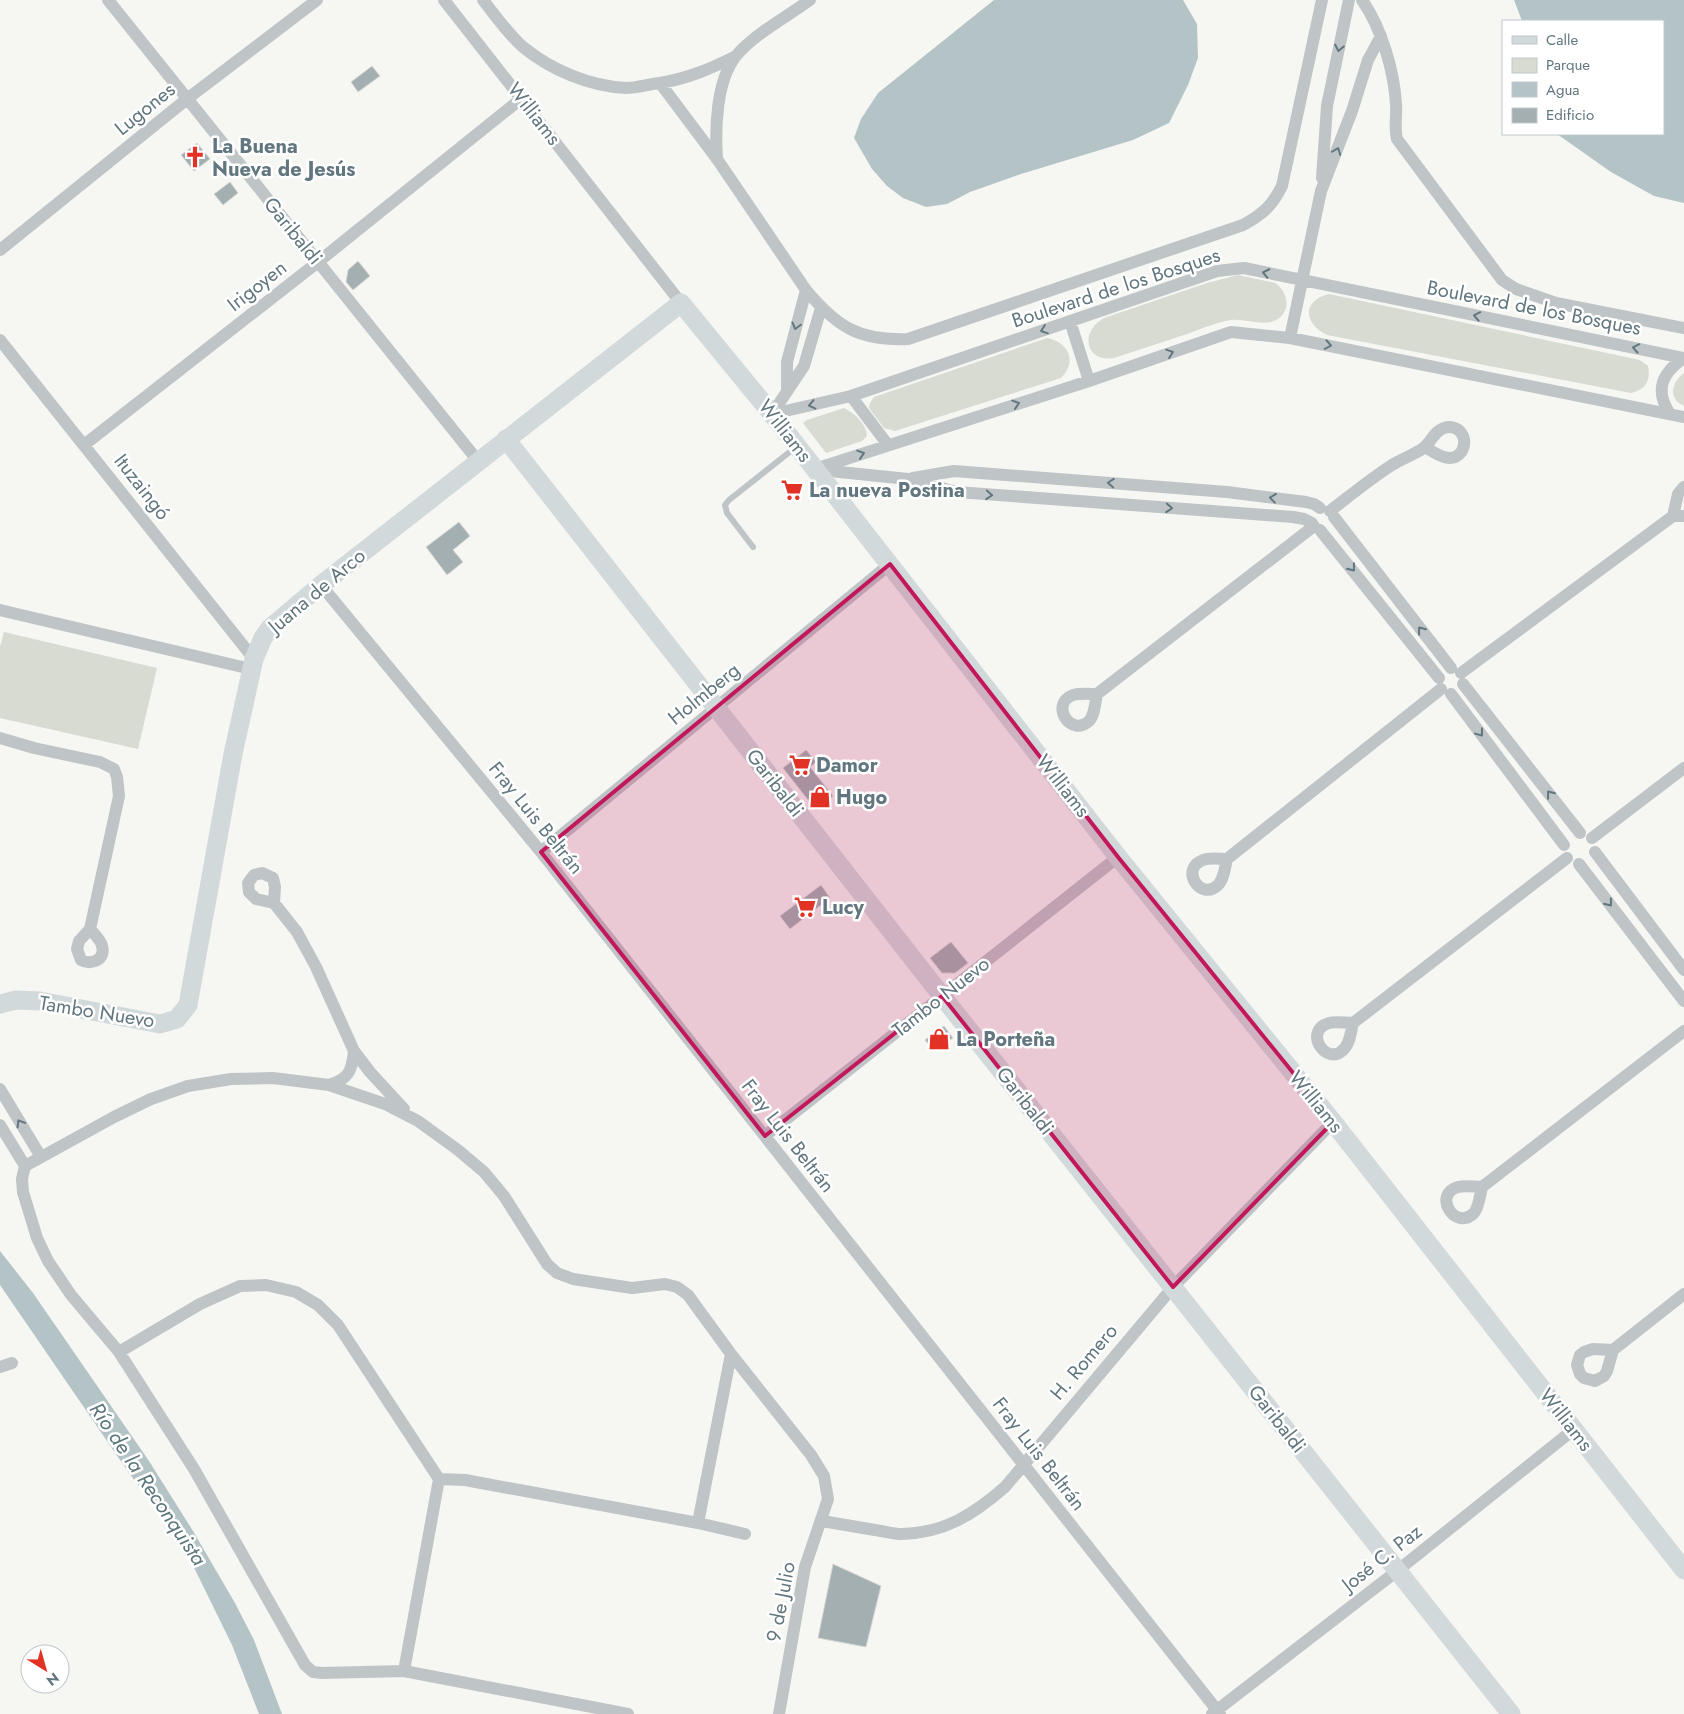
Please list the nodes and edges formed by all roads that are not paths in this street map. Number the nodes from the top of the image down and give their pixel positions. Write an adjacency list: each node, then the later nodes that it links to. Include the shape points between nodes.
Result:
1 (108, 0): 13 (street, Garibaldi)
2 (317, 0): 13 (street, Lugones)
3 (444, 0): 12 (street, Williams)
4 (482, 0): 11 (street, via 523,47 573,77 627,88)
5 (810, 0): 10 (street)
6 (1322, 0): 21 (street, via 1282,186 1274,202 1260,215 1243,225 908,339 886,340 865,336 844,327)
7 (1349, 0): 15 (street, one-way to 15, via 1327,106)
8 (1362, 0): 9 (street)
9 (1381, 36): 15 (street, one-way to 9, via 1368,60); 23 (street, via 1393,79 1397,138 1502,280 1516,289 1556,302)
10 (736, 56): 11 (street, via 700,73); 14 (street, via 719,98 715,132)
11 (660, 83): 14 (street)
12 (522, 98): 17 (street, Irigoyen); 20 (street, Williams)
13 (188, 99): 16 (street, Lugones); 17 (street, Garibaldi)
14 (717, 159): 19 (street)
15 (1321, 191): 18 (street)
16 (0, 250)
17 (318, 262): 34 (street, Irigoyen); 38 (street, Garibaldi)
18 (1301, 280): 22 (street, Boulevard de los Bosques, one-way to 22, via 1244,268 1218,271); 24 (street); 26 (street, Boulevard de los Bosques, one-way to 18)
19 (806, 290): 21 (street); 28 (street, one-way to 28, via 787,362)
20 (681, 303): 30 (street, Williams); 33 (street, Juana de Arco)
21 (821, 308): 28 (street, via 804,366)
22 (1070, 321): 27 (street); 29 (street, Boulevard de los Bosques, one-way to 29)
23 (1684, 328)
24 (1290, 338): 27 (street, one-way to 24, via 1231,332); 31 (street, one-way to 31)
25 (0, 340): 34 (street, Ituzaingó)
26 (1684, 358): 31 (street, via 1672,366 1662,384 1661,395)
27 (1089, 381): 35 (street, one-way to 27)
28 (787, 390): 30 (street)
29 (851, 396): 30 (street, Boulevard de los Bosques, one-way to 30); 35 (street)
30 (772, 414): 36 (street, Williams)
31 (1670, 414): 32 (street)
32 (1684, 417)
33 (506, 439): 38 (street, Juana de Arco); 53 (street, Garibaldi)
34 (84, 445): 49 (street, Ituzaingó)
35 (888, 445): 39 (street, one-way to 35)
36 (797, 447): 39 (street, Williams); 45 (lane, via 725,506)
37 (1424, 447): 42 (street, via 1392,465)
38 (478, 461): 47 (street, Juana de Arco)
39 (815, 469): 40 (street); 46 (street, Williams)
40 (908, 479): 42 (street, one-way to 40, via 1306,502 1227,492 954,471); 44 (street, one-way to 44, via 957,492 1293,517)
41 (1684, 487): 43 (street, via 1678,494)
42 (1328, 512): 44 (street, via 1314,512); 44 (street, via 1333,524 1331,527); 50 (street, one-way to 42)
43 (1678, 516): 50 (street)
44 (1316, 526): 51 (street, one-way to 51); 52 (street)
45 (753, 547)
46 (890, 564): 53 (street, Holmberg); 61 (street, Williams)
47 (321, 585): 49 (street, Juana de Arco, via 270,628); 59 (street, Fray Luis Beltrán)
48 (0, 610): 49 (street)
49 (253, 664): 71 (street, Juana de Arco, via 233,754 188,1004)
50 (1458, 675): 51 (street, via 1443,671); 51 (street, via 1459,691); 56 (street, one-way to 50)
51 (1444, 687): 58 (street, one-way to 58); 63 (street)
52 (1097, 694)
53 (716, 708): 59 (street, Holmberg); 68 (street, Garibaldi)
54 (0, 738): 66 (street, via 100,762 114,769 119,796)
55 (1684, 768): 57 (street)
56 (1580, 832): 57 (street); 58 (street, via 1570,836)
57 (1592, 838): 60 (street)
58 (1564, 845): 62 (street)
59 (540, 852): 80 (street, Fray Luis Beltrán)
60 (1595, 852): 64 (street, via 1590,861); 67 (street)
61 (1118, 857): 68 (street, Tambo Nuevo); 78 (street, Williams)
62 (1568, 858): 64 (street); 72 (street)
63 (1227, 859)
64 (1580, 864): 69 (street, one-way to 69)
65 (274, 903): 74 (street, via 297,932 316,967)
66 (90, 929)
67 (1684, 970)
68 (942, 996): 80 (street, Tambo Nuevo); 84 (street, Garibaldi)
69 (1684, 1001)
70 (8, 1002): 71 (street, Tambo Nuevo, via 40,1001 160,1024)
71 (178, 1020)
72 (1353, 1023)
73 (1684, 1031): 83 (street)
74 (354, 1051): 75 (street, via 348,1074 343,1080); 77 (street, via 394,1100)
75 (328, 1085): 77 (street, via 386,1104); 81 (street, via 273,1078 231,1079 188,1086 136,1106)
76 (0, 1089): 81 (street, one-way to 76)
77 (418, 1122): 88 (street, via 484,1172 504,1196 547,1264 557,1273 573,1279 632,1288 666,1284 676,1287 688,1295)
78 (1332, 1122): 84 (street, H. Romero); 89 (street, Williams)
79 (0, 1126): 82 (street)
80 (764, 1136): 90 (street, Fray Luis Beltrán)
81 (41, 1158): 82 (street)
82 (25, 1166): 87 (street, via 23,1192 37,1238 48,1261)
83 (1482, 1187)
84 (1173, 1287): 90 (street, H. Romero); 96 (street, Garibaldi)
85 (1684, 1294): 86 (street)
86 (1613, 1350)
87 (118, 1352): 91 (street, via 234,1288 266,1285 296,1292 318,1305 338,1325); 97 (street, via 194,1468 305,1665 313,1672 322,1673)
88 (731, 1354): 92 (street, 9 de Julio, via 820,1466 828,1499); 93 (street)
89 (1573, 1430): 95 (street, Williams); 96 (street, José C. Paz)
90 (1023, 1464): 92 (street, H. Romero, via 986,1504 967,1517 927,1532 901,1534); 98 (street, Fray Luis Beltrán)
91 (439, 1479): 93 (street, via 466,1480); 97 (street)
92 (822, 1521): 100 (street, 9 de Julio, via 805,1567)
93 (698, 1523): 94 (street)
94 (745, 1534)
95 (1684, 1570)
96 (1397, 1571): 98 (street, José C. Paz); 101 (street, Garibaldi)
97 (404, 1671): 99 (street)
98 (1216, 1713)
99 (628, 1714)
100 (778, 1714)
101 (1511, 1714)

